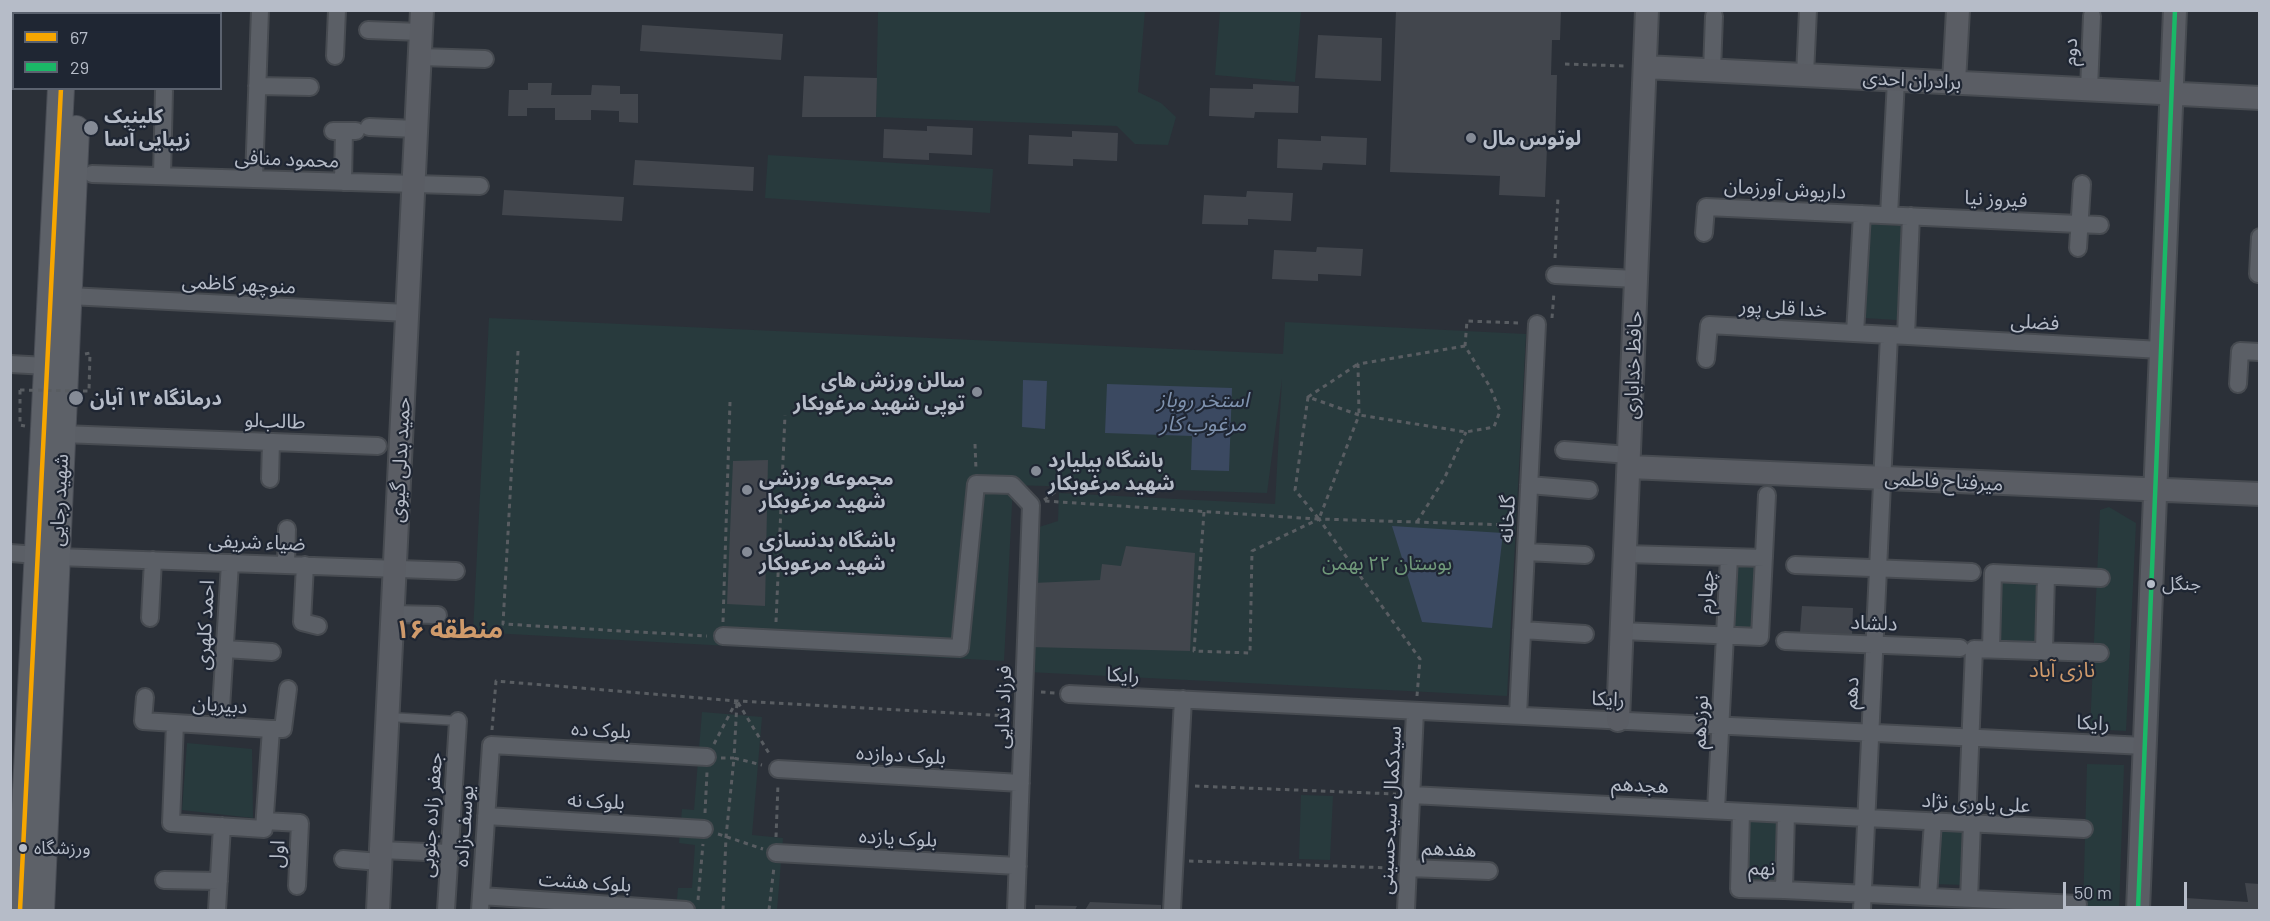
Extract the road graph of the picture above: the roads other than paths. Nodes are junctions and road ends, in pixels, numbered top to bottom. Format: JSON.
{"nodes":[{"id":1,"x":260,"y":10,"type":"edge"},
{"id":2,"x":336,"y":10,"type":"edge"},
{"id":3,"x":1647,"y":10,"type":"edge"},
{"id":4,"x":1808,"y":10,"type":"edge"},
{"id":5,"x":1958,"y":10,"type":"edge"},
{"id":6,"x":2175,"y":10,"type":"edge"},
{"id":7,"x":1714,"y":16,"type":"dead end"},
{"id":8,"x":2092,"y":16,"type":"dead end"},
{"id":9,"x":421,"y":21,"type":"edge"},
{"id":10,"x":368,"y":30,"type":"dead end"},
{"id":11,"x":335,"y":56,"type":"dead end"},
{"id":12,"x":420,"y":57,"type":"junction"},
{"id":13,"x":485,"y":59,"type":"dead end"},
{"id":14,"x":1645,"y":67,"type":"junction"},
{"id":15,"x":1712,"y":71,"type":"junction"},
{"id":16,"x":1805,"y":75,"type":"junction"},
{"id":17,"x":1896,"y":80,"type":"junction"},
{"id":18,"x":1954,"y":82,"type":"junction"},
{"id":19,"x":257,"y":86,"type":"junction"},
{"id":20,"x":310,"y":87,"type":"dead end"},
{"id":21,"x":2089,"y":89,"type":"junction"},
{"id":22,"x":60,"y":90,"type":"edge"},
{"id":23,"x":78,"y":90,"type":"edge"},
{"id":24,"x":164,"y":91,"type":"dead end"},
{"id":25,"x":2172,"y":94,"type":"junction"},
{"id":26,"x":2259,"y":98,"type":"edge"},
{"id":27,"x":416,"y":129,"type":"junction"},
{"id":28,"x":92,"y":174,"type":"dead end"},
{"id":29,"x":162,"y":176,"type":"junction"},
{"id":30,"x":254,"y":179,"type":"junction"},
{"id":31,"x":343,"y":182,"type":"junction"},
{"id":32,"x":413,"y":184,"type":"junction"},
{"id":33,"x":2082,"y":184,"type":"dead end"},
{"id":34,"x":480,"y":186,"type":"dead end"},
{"id":35,"x":1862,"y":214,"type":"junction"},
{"id":36,"x":1889,"y":215,"type":"junction"},
{"id":37,"x":1911,"y":216,"type":"junction"},
{"id":38,"x":2078,"y":224,"type":"junction"},
{"id":39,"x":2100,"y":225,"type":"dead end"},
{"id":40,"x":1704,"y":233,"type":"dead end"},
{"id":41,"x":2259,"y":237,"type":"edge"},
{"id":42,"x":2078,"y":248,"type":"dead end"},
{"id":43,"x":2259,"y":274,"type":"edge"},
{"id":44,"x":1555,"y":275,"type":"dead end"},
{"id":45,"x":1636,"y":279,"type":"junction"},
{"id":46,"x":69,"y":296,"type":"junction"},
{"id":47,"x":407,"y":313,"type":"junction"},
{"id":48,"x":1537,"y":324,"type":"road end"},
{"id":49,"x":1855,"y":333,"type":"junction"},
{"id":50,"x":1889,"y":335,"type":"junction"},
{"id":51,"x":1906,"y":336,"type":"junction"},
{"id":52,"x":2161,"y":350,"type":"junction"},
{"id":53,"x":2259,"y":352,"type":"edge"},
{"id":54,"x":1706,"y":359,"type":"dead end"},
{"id":55,"x":10,"y":364,"type":"edge"},
{"id":56,"x":47,"y":366,"type":"junction"},
{"id":57,"x":2238,"y":384,"type":"dead end"},
{"id":58,"x":62,"y":434,"type":"junction"},
{"id":59,"x":271,"y":442,"type":"junction"},
{"id":60,"x":378,"y":446,"type":"dead end"},
{"id":61,"x":1564,"y":450,"type":"dead end"},
{"id":62,"x":1629,"y":461,"type":"junction"},
{"id":63,"x":270,"y":478,"type":"dead end"},
{"id":64,"x":1882,"y":478,"type":"junction"},
{"id":65,"x":1529,"y":485,"type":"junction"},
{"id":66,"x":1589,"y":490,"type":"dead end"},
{"id":67,"x":2156,"y":490,"type":"junction"},
{"id":68,"x":2259,"y":494,"type":"edge"},
{"id":69,"x":1767,"y":495,"type":"dead end"},
{"id":70,"x":287,"y":529,"type":"dead end"},
{"id":71,"x":1526,"y":552,"type":"junction"},
{"id":72,"x":10,"y":553,"type":"edge"},
{"id":73,"x":1625,"y":554,"type":"junction"},
{"id":74,"x":1585,"y":555,"type":"dead end"},
{"id":75,"x":47,"y":556,"type":"junction"},
{"id":76,"x":1729,"y":557,"type":"junction"},
{"id":77,"x":1764,"y":558,"type":"junction"},
{"id":78,"x":153,"y":560,"type":"junction"},
{"id":79,"x":230,"y":562,"type":"junction"},
{"id":80,"x":286,"y":564,"type":"junction"},
{"id":81,"x":305,"y":565,"type":"junction"},
{"id":82,"x":1795,"y":565,"type":"dead end"},
{"id":83,"x":395,"y":568,"type":"junction"},
{"id":84,"x":1878,"y":569,"type":"junction"},
{"id":85,"x":456,"y":571,"type":"dead end"},
{"id":86,"x":1972,"y":572,"type":"dead end"},
{"id":87,"x":2046,"y":576,"type":"junction"},
{"id":88,"x":2101,"y":578,"type":"dead end"},
{"id":89,"x":393,"y":614,"type":"junction"},
{"id":90,"x":438,"y":615,"type":"dead end"},
{"id":91,"x":150,"y":618,"type":"dead end"},
{"id":92,"x":318,"y":626,"type":"dead end"},
{"id":93,"x":1522,"y":630,"type":"junction"},
{"id":94,"x":1622,"y":631,"type":"junction"},
{"id":95,"x":1585,"y":634,"type":"dead end"},
{"id":96,"x":723,"y":636,"type":"road end"},
{"id":97,"x":1725,"y":636,"type":"junction"},
{"id":98,"x":1785,"y":641,"type":"dead end"},
{"id":99,"x":1874,"y":644,"type":"junction"},
{"id":100,"x":1960,"y":648,"type":"dead end"},
{"id":101,"x":225,"y":649,"type":"junction"},
{"id":102,"x":1991,"y":649,"type":"junction"},
{"id":103,"x":2044,"y":651,"type":"junction"},
{"id":104,"x":272,"y":652,"type":"dead end"},
{"id":105,"x":2100,"y":653,"type":"dead end"},
{"id":106,"x":288,"y":689,"type":"dead end"},
{"id":107,"x":1069,"y":693,"type":"road end"},
{"id":108,"x":145,"y":698,"type":"dead end"},
{"id":109,"x":1183,"y":699,"type":"junction"},
{"id":110,"x":1415,"y":711,"type":"junction"},
{"id":111,"x":1518,"y":716,"type":"junction"},
{"id":112,"x":388,"y":717,"type":"junction"},
{"id":113,"x":1618,"y":720,"type":"junction"},
{"id":114,"x":458,"y":721,"type":"joint"},
{"id":115,"x":175,"y":723,"type":"junction"},
{"id":116,"x":220,"y":725,"type":"junction"},
{"id":117,"x":1720,"y":725,"type":"junction"},
{"id":118,"x":271,"y":729,"type":"junction"},
{"id":119,"x":1870,"y":733,"type":"junction"},
{"id":120,"x":1970,"y":737,"type":"junction"},
{"id":121,"x":491,"y":745,"type":"joint"},
{"id":122,"x":2145,"y":746,"type":"junction"},
{"id":123,"x":707,"y":757,"type":"road end"},
{"id":124,"x":778,"y":769,"type":"road end"},
{"id":125,"x":1021,"y":783,"type":"junction"},
{"id":126,"x":1411,"y":795,"type":"junction"},
{"id":127,"x":1716,"y":810,"type":"junction"},
{"id":128,"x":1741,"y":812,"type":"junction"},
{"id":129,"x":1786,"y":814,"type":"junction"},
{"id":130,"x":486,"y":816,"type":"junction"},
{"id":131,"x":1866,"y":818,"type":"junction"},
{"id":132,"x":265,"y":821,"type":"junction"},
{"id":133,"x":1933,"y":821,"type":"junction"},
{"id":134,"x":1970,"y":823,"type":"junction"},
{"id":135,"x":222,"y":826,"type":"junction"},
{"id":136,"x":704,"y":829,"type":"road end"},
{"id":137,"x":2084,"y":829,"type":"dead end"},
{"id":138,"x":449,"y":853,"type":"junction"},
{"id":139,"x":776,"y":853,"type":"road end"},
{"id":140,"x":381,"y":856,"type":"junction"},
{"id":141,"x":343,"y":860,"type":"dead end"},
{"id":142,"x":1018,"y":866,"type":"junction"},
{"id":143,"x":1408,"y":868,"type":"junction"},
{"id":144,"x":1489,"y":871,"type":"dead end"},
{"id":145,"x":164,"y":880,"type":"dead end"},
{"id":146,"x":219,"y":881,"type":"junction"},
{"id":147,"x":297,"y":886,"type":"dead end"},
{"id":148,"x":1784,"y":890,"type":"junction"},
{"id":149,"x":1862,"y":893,"type":"junction"},
{"id":150,"x":1928,"y":896,"type":"junction"},
{"id":151,"x":1969,"y":899,"type":"junction"},
{"id":152,"x":480,"y":903,"type":"edge"},
{"id":153,"x":2078,"y":904,"type":"dead end"},
{"id":154,"x":23,"y":910,"type":"edge"},
{"id":155,"x":217,"y":910,"type":"edge"},
{"id":156,"x":378,"y":910,"type":"edge"},
{"id":157,"x":446,"y":910,"type":"edge"},
{"id":158,"x":687,"y":910,"type":"edge"},
{"id":159,"x":1016,"y":910,"type":"edge"},
{"id":160,"x":1172,"y":910,"type":"edge"},
{"id":161,"x":1406,"y":910,"type":"edge"},
{"id":162,"x":1862,"y":910,"type":"edge"},
{"id":163,"x":2137,"y":910,"type":"edge"}],
"edges":[{"from":1,"to":19,"type":"street"},
{"from":2,"to":11,"type":"street"},
{"from":3,"to":14,"type":"street","name":"حافظ خدایاری"},
{"from":4,"to":16,"type":"street"},
{"from":5,"to":18,"type":"street"},
{"from":6,"to":25,"type":"street"},
{"from":6,"to":163,"type":"lane"},
{"from":7,"to":15,"type":"street"},
{"from":8,"to":21,"type":"street","name":"دوم"},
{"from":9,"to":10,"type":"street"},
{"from":9,"to":12,"type":"street","name":"حمید بدلی گیوی"},
{"from":12,"to":13,"type":"street"},
{"from":12,"to":27,"type":"street","name":"حمید بدلی گیوی"},
{"from":14,"to":15,"type":"street","name":"برادران احدی"},
{"from":14,"to":45,"type":"street","name":"حافظ خدایاری"},
{"from":15,"to":16,"type":"street","name":"برادران احدی"},
{"from":16,"to":17,"type":"street","name":"برادران احدی"},
{"from":17,"to":18,"type":"street","name":"برادران احدی"},
{"from":17,"to":36,"type":"street"},
{"from":18,"to":21,"type":"street","name":"برادران احدی"},
{"from":19,"to":20,"type":"street"},
{"from":19,"to":30,"type":"street"},
{"from":21,"to":25,"type":"street","name":"برادران احدی"},
{"from":22,"to":56,"type":"main road","name":"شهید رجایی"},
{"from":23,"to":46,"type":"main road","name":"شهید رجایی"},
{"from":24,"to":29,"type":"street"},
{"from":25,"to":26,"type":"street","name":"برادران احدی"},
{"from":25,"to":52,"type":"street"},
{"from":27,"to":31,"type":"street"},
{"from":27,"to":32,"type":"street","name":"حمید بدلی گیوی"},
{"from":28,"to":29,"type":"street","name":"محمود منافی"},
{"from":29,"to":30,"type":"street","name":"محمود منافی"},
{"from":30,"to":31,"type":"street","name":"محمود منافی"},
{"from":31,"to":32,"type":"street","name":"محمود منافی"},
{"from":32,"to":34,"type":"street","name":"محمود منافی"},
{"from":32,"to":47,"type":"street","name":"حمید بدلی گیوی"},
{"from":33,"to":38,"type":"street"},
{"from":35,"to":36,"type":"street","name":"داریوش آورزمان"},
{"from":35,"to":40,"type":"street","name":"داریوش آورزمان"},
{"from":35,"to":49,"type":"street"},
{"from":36,"to":37,"type":"street","name":"فیروز نیا"},
{"from":37,"to":38,"type":"street","name":"فیروز نیا"},
{"from":37,"to":51,"type":"street"},
{"from":38,"to":39,"type":"street","name":"فیروز نیا"},
{"from":38,"to":42,"type":"street"},
{"from":41,"to":43,"type":"street"},
{"from":44,"to":45,"type":"street"},
{"from":45,"to":62,"type":"street","name":"حافظ خدایاری"},
{"from":46,"to":47,"type":"street","name":"منوچهر کاظمی"},
{"from":46,"to":58,"type":"main road","name":"شهید رجایی"},
{"from":47,"to":83,"type":"street","name":"حمید بدلی گیوی"},
{"from":48,"to":65,"type":"street","name":"گلخانه"},
{"from":49,"to":50,"type":"street","name":"خدا قلی پور"},
{"from":49,"to":54,"type":"street","name":"خدا قلی پور"},
{"from":50,"to":51,"type":"street","name":"فضلی"},
{"from":50,"to":64,"type":"street","name":"دهم"},
{"from":51,"to":52,"type":"street","name":"فضلی"},
{"from":52,"to":67,"type":"street"},
{"from":53,"to":57,"type":"street"},
{"from":55,"to":56,"type":"street"},
{"from":56,"to":75,"type":"main road","name":"شهید رجایی"},
{"from":58,"to":59,"type":"street","name":"طالب‌لو"},
{"from":58,"to":75,"type":"main road","name":"شهید رجایی"},
{"from":59,"to":60,"type":"street","name":"طالب‌لو"},
{"from":59,"to":63,"type":"street"},
{"from":61,"to":62,"type":"street"},
{"from":62,"to":64,"type":"street","name":"میرفتاح فاطمی"},
{"from":62,"to":73,"type":"street","name":"حافظ خدایاری"},
{"from":64,"to":67,"type":"street","name":"میرفتاح فاطمی"},
{"from":64,"to":84,"type":"street","name":"دهم"},
{"from":65,"to":66,"type":"street"},
{"from":65,"to":71,"type":"street","name":"گلخانه"},
{"from":67,"to":68,"type":"street","name":"میرفتاح فاطمی"},
{"from":67,"to":122,"type":"street"},
{"from":69,"to":77,"type":"street"},
{"from":70,"to":80,"type":"street"},
{"from":71,"to":74,"type":"street"},
{"from":71,"to":93,"type":"street","name":"گلخانه"},
{"from":72,"to":75,"type":"street","name":"ضیاء شریفی"},
{"from":73,"to":76,"type":"street"},
{"from":73,"to":94,"type":"street","name":"حافظ خدایاری"},
{"from":75,"to":78,"type":"street","name":"ضیاء شریفی"},
{"from":75,"to":154,"type":"main road","name":"شهید رجایی"},
{"from":76,"to":77,"type":"street","name":"چهارم"},
{"from":76,"to":97,"type":"street","name":"چهارم"},
{"from":77,"to":97,"type":"street"},
{"from":78,"to":79,"type":"street","name":"ضیاء شریفی"},
{"from":78,"to":91,"type":"street"},
{"from":79,"to":80,"type":"street","name":"ضیاء شریفی"},
{"from":79,"to":101,"type":"street","name":"احمد کلهری"},
{"from":80,"to":81,"type":"street","name":"ضیاء شریفی"},
{"from":81,"to":83,"type":"street","name":"ضیاء شریفی"},
{"from":81,"to":92,"type":"street"},
{"from":82,"to":84,"type":"street"},
{"from":83,"to":85,"type":"street","name":"ضیاء شریفی"},
{"from":83,"to":89,"type":"street","name":"حمید بدلی گیوی"},
{"from":84,"to":86,"type":"street"},
{"from":84,"to":99,"type":"street","name":"دهم"},
{"from":87,"to":88,"type":"street"},
{"from":87,"to":102,"type":"street"},
{"from":87,"to":103,"type":"street"},
{"from":89,"to":90,"type":"street"},
{"from":89,"to":112,"type":"street","name":"حمید بدلی گیوی"},
{"from":93,"to":95,"type":"street"},
{"from":93,"to":111,"type":"street","name":"گلخانه"},
{"from":94,"to":97,"type":"street"},
{"from":94,"to":113,"type":"street","name":"حافظ خدایاری"},
{"from":96,"to":125,"type":"street","name":"فرزاد ندایی"},
{"from":97,"to":117,"type":"street","name":"نوزدهم"},
{"from":98,"to":99,"type":"street","name":"دلشاد"},
{"from":99,"to":100,"type":"street","name":"دلشاد"},
{"from":99,"to":119,"type":"street","name":"دهم"},
{"from":101,"to":104,"type":"street"},
{"from":101,"to":116,"type":"street","name":"احمد کلهری"},
{"from":102,"to":103,"type":"street"},
{"from":102,"to":120,"type":"street"},
{"from":103,"to":105,"type":"street"},
{"from":106,"to":118,"type":"street"},
{"from":107,"to":109,"type":"street","name":"رایکا"},
{"from":108,"to":115,"type":"street"},
{"from":109,"to":110,"type":"street","name":"رایکا"},
{"from":109,"to":160,"type":"street"},
{"from":110,"to":111,"type":"street","name":"رایکا"},
{"from":110,"to":126,"type":"street","name":"سیدکمال سیدحسینی"},
{"from":111,"to":113,"type":"street","name":"رایکا"},
{"from":112,"to":114,"type":"lane"},
{"from":112,"to":140,"type":"street","name":"حمید بدلی گیوی"},
{"from":113,"to":117,"type":"street","name":"رایکا"},
{"from":114,"to":138,"type":"street","name":"جعفر زاده جنوبی"},
{"from":115,"to":116,"type":"street","name":"دبیریان"},
{"from":115,"to":135,"type":"street","name":"دبیریان"},
{"from":116,"to":118,"type":"street","name":"دبیریان"},
{"from":117,"to":119,"type":"street","name":"رایکا"},
{"from":117,"to":127,"type":"street","name":"نوزدهم"},
{"from":118,"to":132,"type":"street","name":"دبیریان"},
{"from":119,"to":120,"type":"street","name":"رایکا"},
{"from":119,"to":131,"type":"street","name":"دهم"},
{"from":120,"to":122,"type":"street","name":"رایکا"},
{"from":120,"to":134,"type":"street"},
{"from":121,"to":123,"type":"street","name":"بلوک ده"},
{"from":121,"to":130,"type":"street","name":"یوسف‌زاده"},
{"from":122,"to":163,"type":"street"},
{"from":124,"to":125,"type":"street","name":"بلوک دوازده"},
{"from":125,"to":142,"type":"street","name":"فرزاد ندایی"},
{"from":126,"to":127,"type":"street","name":"هجدهم"},
{"from":126,"to":143,"type":"street","name":"سیدکمال سیدحسینی"},
{"from":127,"to":128,"type":"street","name":"هجدهم"},
{"from":128,"to":129,"type":"street","name":"هجدهم"},
{"from":128,"to":148,"type":"street","name":"نهم"},
{"from":129,"to":131,"type":"street","name":"هجدهم"},
{"from":129,"to":148,"type":"street","name":"نهم"},
{"from":130,"to":136,"type":"street","name":"بلوک نه"},
{"from":130,"to":152,"type":"street","name":"یوسف‌زاده"},
{"from":131,"to":133,"type":"street","name":"علی یاوری نژاد"},
{"from":131,"to":149,"type":"street","name":"دهم"},
{"from":132,"to":135,"type":"street","name":"دبیریان"},
{"from":132,"to":147,"type":"street","name":"اول"},
{"from":133,"to":134,"type":"street","name":"علی یاوری نژاد"},
{"from":133,"to":150,"type":"street"},
{"from":134,"to":137,"type":"street","name":"علی یاوری نژاد"},
{"from":134,"to":151,"type":"street"},
{"from":135,"to":146,"type":"street"},
{"from":138,"to":140,"type":"street"},
{"from":138,"to":157,"type":"street","name":"جعفر زاده جنوبی"},
{"from":139,"to":142,"type":"street","name":"بلوک یازده"},
{"from":140,"to":141,"type":"street"},
{"from":140,"to":156,"type":"street","name":"حمید بدلی گیوی"},
{"from":142,"to":159,"type":"street","name":"فرزاد ندایی"},
{"from":143,"to":144,"type":"street","name":"هفدهم"},
{"from":143,"to":161,"type":"street","name":"سیدکمال سیدحسینی"},
{"from":145,"to":146,"type":"street"},
{"from":146,"to":155,"type":"street"},
{"from":148,"to":149,"type":"street"},
{"from":149,"to":150,"type":"street"},
{"from":149,"to":162,"type":"street","name":"دهم"},
{"from":150,"to":151,"type":"street"},
{"from":151,"to":153,"type":"street"},
{"from":152,"to":158,"type":"street","name":"بلوک هشت"}]}
